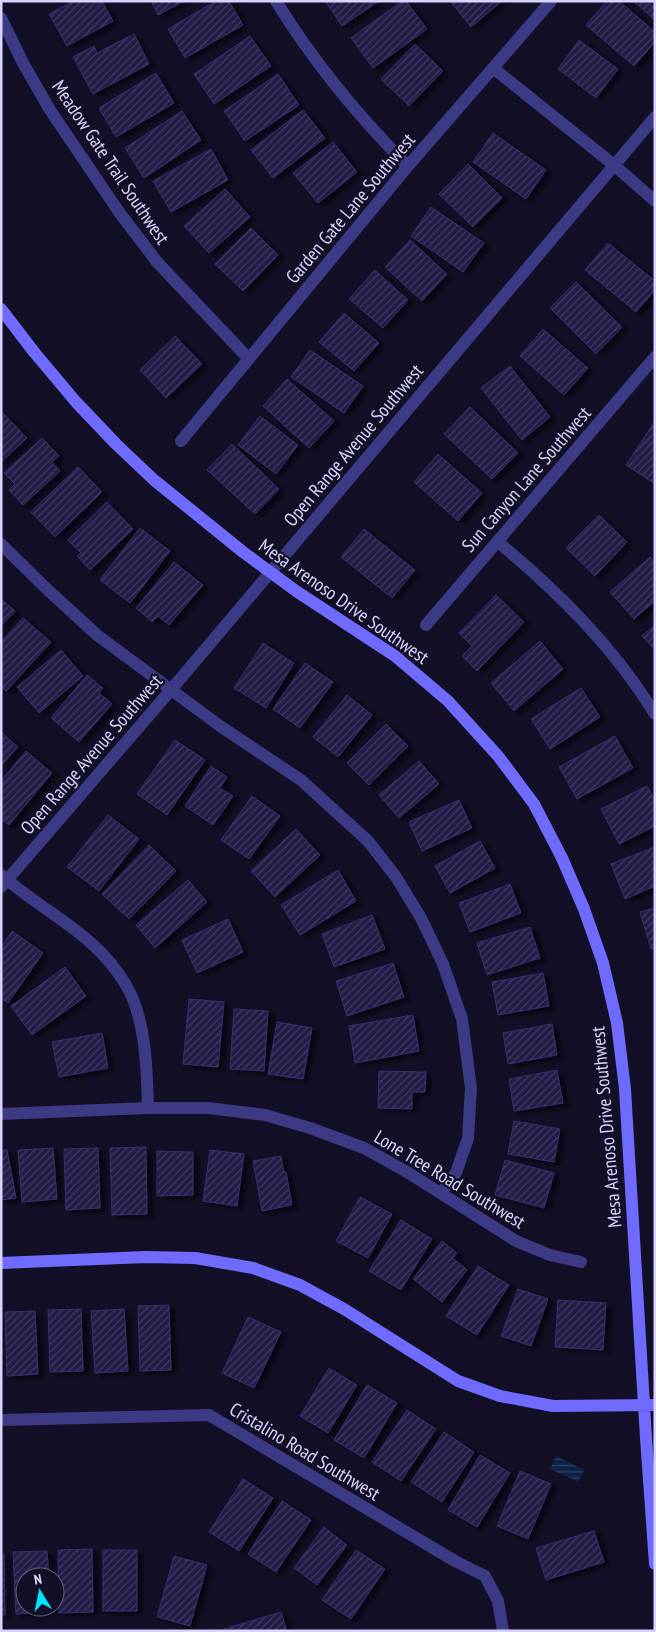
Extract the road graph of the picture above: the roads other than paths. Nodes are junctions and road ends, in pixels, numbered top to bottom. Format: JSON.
{"nodes":[{"id":1,"x":276,"y":1,"type":"edge"},
{"id":2,"x":551,"y":1,"type":"edge"},
{"id":3,"x":1,"y":18,"type":"edge"},
{"id":4,"x":493,"y":68,"type":"junction"},
{"id":5,"x":655,"y":117,"type":"edge"},
{"id":6,"x":614,"y":165,"type":"junction"},
{"id":7,"x":408,"y":166,"type":"junction"},
{"id":8,"x":655,"y":201,"type":"edge"},
{"id":9,"x":1,"y":309,"type":"edge"},
{"id":10,"x":655,"y":357,"type":"edge"},
{"id":11,"x":249,"y":359,"type":"junction"},
{"id":12,"x":181,"y":441,"type":"dead end"},
{"id":13,"x":498,"y":542,"type":"junction"},
{"id":14,"x":1,"y":544,"type":"edge"},
{"id":15,"x":270,"y":571,"type":"junction"},
{"id":16,"x":426,"y":625,"type":"dead end"},
{"id":17,"x":170,"y":691,"type":"junction"},
{"id":18,"x":655,"y":714,"type":"edge"},
{"id":19,"x":3,"y":881,"type":"edge"},
{"id":20,"x":148,"y":1108,"type":"junction"},
{"id":21,"x":1,"y":1114,"type":"edge"},
{"id":22,"x":440,"y":1193,"type":"junction"},
{"id":23,"x":582,"y":1262,"type":"dead end"},
{"id":24,"x":1,"y":1263,"type":"edge"},
{"id":25,"x":649,"y":1405,"type":"edge"},
{"id":26,"x":1,"y":1420,"type":"edge"},
{"id":27,"x":655,"y":1564,"type":"edge"},
{"id":28,"x":503,"y":1631,"type":"edge"}],
"edges":[{"from":1,"to":7,"type":"street"},
{"from":2,"to":4,"type":"street","name":"Garden Gate Lane Southwest"},
{"from":3,"to":11,"type":"street","name":"Meadow Gate Trail Southwest"},
{"from":4,"to":6,"type":"street"},
{"from":4,"to":7,"type":"street","name":"Garden Gate Lane Southwest"},
{"from":5,"to":6,"type":"street","name":"Open Range Avenue Southwest"},
{"from":6,"to":8,"type":"street"},
{"from":6,"to":15,"type":"street","name":"Open Range Avenue Southwest"},
{"from":7,"to":11,"type":"street","name":"Garden Gate Lane Southwest"},
{"from":9,"to":15,"type":"street","name":"Mesa Arenoso Drive Southwest"},
{"from":10,"to":13,"type":"street","name":"Sun Canyon Lane Southwest"},
{"from":11,"to":12,"type":"street","name":"Garden Gate Lane Southwest"},
{"from":13,"to":16,"type":"street","name":"Sun Canyon Lane Southwest"},
{"from":13,"to":18,"type":"street"},
{"from":14,"to":17,"type":"street"},
{"from":15,"to":17,"type":"street","name":"Open Range Avenue Southwest"},
{"from":15,"to":25,"type":"street","name":"Mesa Arenoso Drive Southwest"},
{"from":17,"to":19,"type":"street","name":"Open Range Avenue Southwest"},
{"from":17,"to":22,"type":"street"},
{"from":19,"to":20,"type":"street"},
{"from":20,"to":21,"type":"street","name":"Lone Tree Road Southwest"},
{"from":20,"to":22,"type":"street","name":"Lone Tree Road Southwest"},
{"from":22,"to":23,"type":"street","name":"Lone Tree Road Southwest"},
{"from":24,"to":25,"type":"street"},
{"from":25,"to":27,"type":"street","name":"Mesa Arenoso Drive Southwest"},
{"from":26,"to":28,"type":"street","name":"Cristalino Road Southwest"}]}
